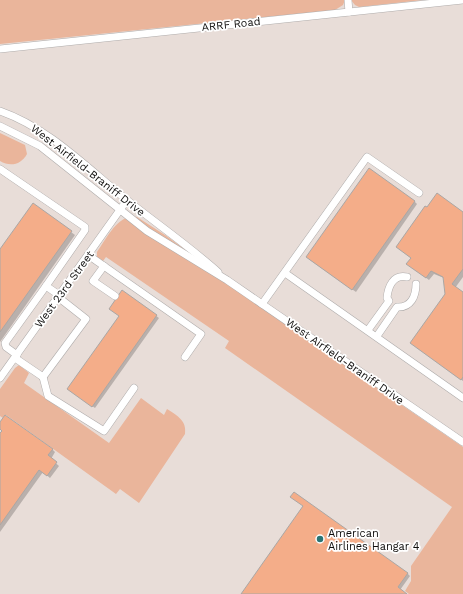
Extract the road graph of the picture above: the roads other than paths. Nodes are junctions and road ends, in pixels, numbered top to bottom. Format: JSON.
{"nodes":[{"id":1,"x":348,"y":0,"type":"edge"},
{"id":2,"x":463,"y":0,"type":"edge"},
{"id":3,"x":349,"y":12,"type":"junction"},
{"id":4,"x":0,"y":49,"type":"edge"},
{"id":5,"x":0,"y":111,"type":"edge"},
{"id":6,"x":0,"y":126,"type":"edge"},
{"id":7,"x":0,"y":169,"type":"edge"},
{"id":8,"x":419,"y":193,"type":"dead end"},
{"id":9,"x":127,"y":200,"type":"junction"},
{"id":10,"x":121,"y":210,"type":"junction"},
{"id":11,"x":88,"y":255,"type":"junction"},
{"id":12,"x":104,"y":266,"type":"junction"},
{"id":13,"x":285,"y":273,"type":"junction"},
{"id":14,"x":406,"y":278,"type":"dead end"},
{"id":15,"x":227,"y":280,"type":"junction"},
{"id":16,"x":416,"y":284,"type":"dead end"},
{"id":17,"x":46,"y":286,"type":"junction"},
{"id":18,"x":59,"y":296,"type":"junction"},
{"id":19,"x":115,"y":296,"type":"dead end"},
{"id":20,"x":262,"y":304,"type":"junction"},
{"id":21,"x":368,"y":330,"type":"junction"},
{"id":22,"x":377,"y":336,"type":"junction"},
{"id":23,"x":16,"y":356,"type":"junction"},
{"id":24,"x":185,"y":357,"type":"dead end"},
{"id":25,"x":0,"y":378,"type":"edge"},
{"id":26,"x":43,"y":378,"type":"junction"},
{"id":27,"x":134,"y":388,"type":"dead end"},
{"id":28,"x":463,"y":398,"type":"edge"},
{"id":29,"x":463,"y":442,"type":"edge"}],
"edges":[{"from":1,"to":3,"type":"street"},
{"from":2,"to":3,"type":"street","name":"ARRF Road"},
{"from":3,"to":4,"type":"street","name":"ARRF Road"},
{"from":5,"to":9,"type":"street","name":"West Airfield-Braniff Drive"},
{"from":6,"to":10,"type":"street","name":"West Airfield-Braniff Drive"},
{"from":7,"to":17,"type":"street"},
{"from":8,"to":13,"type":"street"},
{"from":9,"to":10,"type":"street","name":"West 23rd Street"},
{"from":9,"to":15,"type":"street","name":"West Airfield-Braniff Drive"},
{"from":10,"to":11,"type":"street","name":"West 23rd Street"},
{"from":10,"to":15,"type":"street","name":"West Airfield-Braniff Drive"},
{"from":11,"to":12,"type":"street"},
{"from":11,"to":18,"type":"street","name":"West 23rd Street"},
{"from":12,"to":19,"type":"street"},
{"from":12,"to":24,"type":"street"},
{"from":13,"to":20,"type":"street"},
{"from":13,"to":21,"type":"street"},
{"from":14,"to":21,"type":"street"},
{"from":15,"to":20,"type":"street","name":"West Airfield-Braniff Drive"},
{"from":16,"to":22,"type":"street"},
{"from":17,"to":18,"type":"street"},
{"from":17,"to":23,"type":"street"},
{"from":18,"to":23,"type":"street","name":"West 23rd Street"},
{"from":18,"to":26,"type":"street"},
{"from":20,"to":29,"type":"street","name":"West Airfield-Braniff Drive"},
{"from":21,"to":22,"type":"street"},
{"from":22,"to":28,"type":"street"},
{"from":23,"to":25,"type":"street","name":"West 23rd Street"},
{"from":23,"to":26,"type":"street"},
{"from":26,"to":27,"type":"street"}]}
